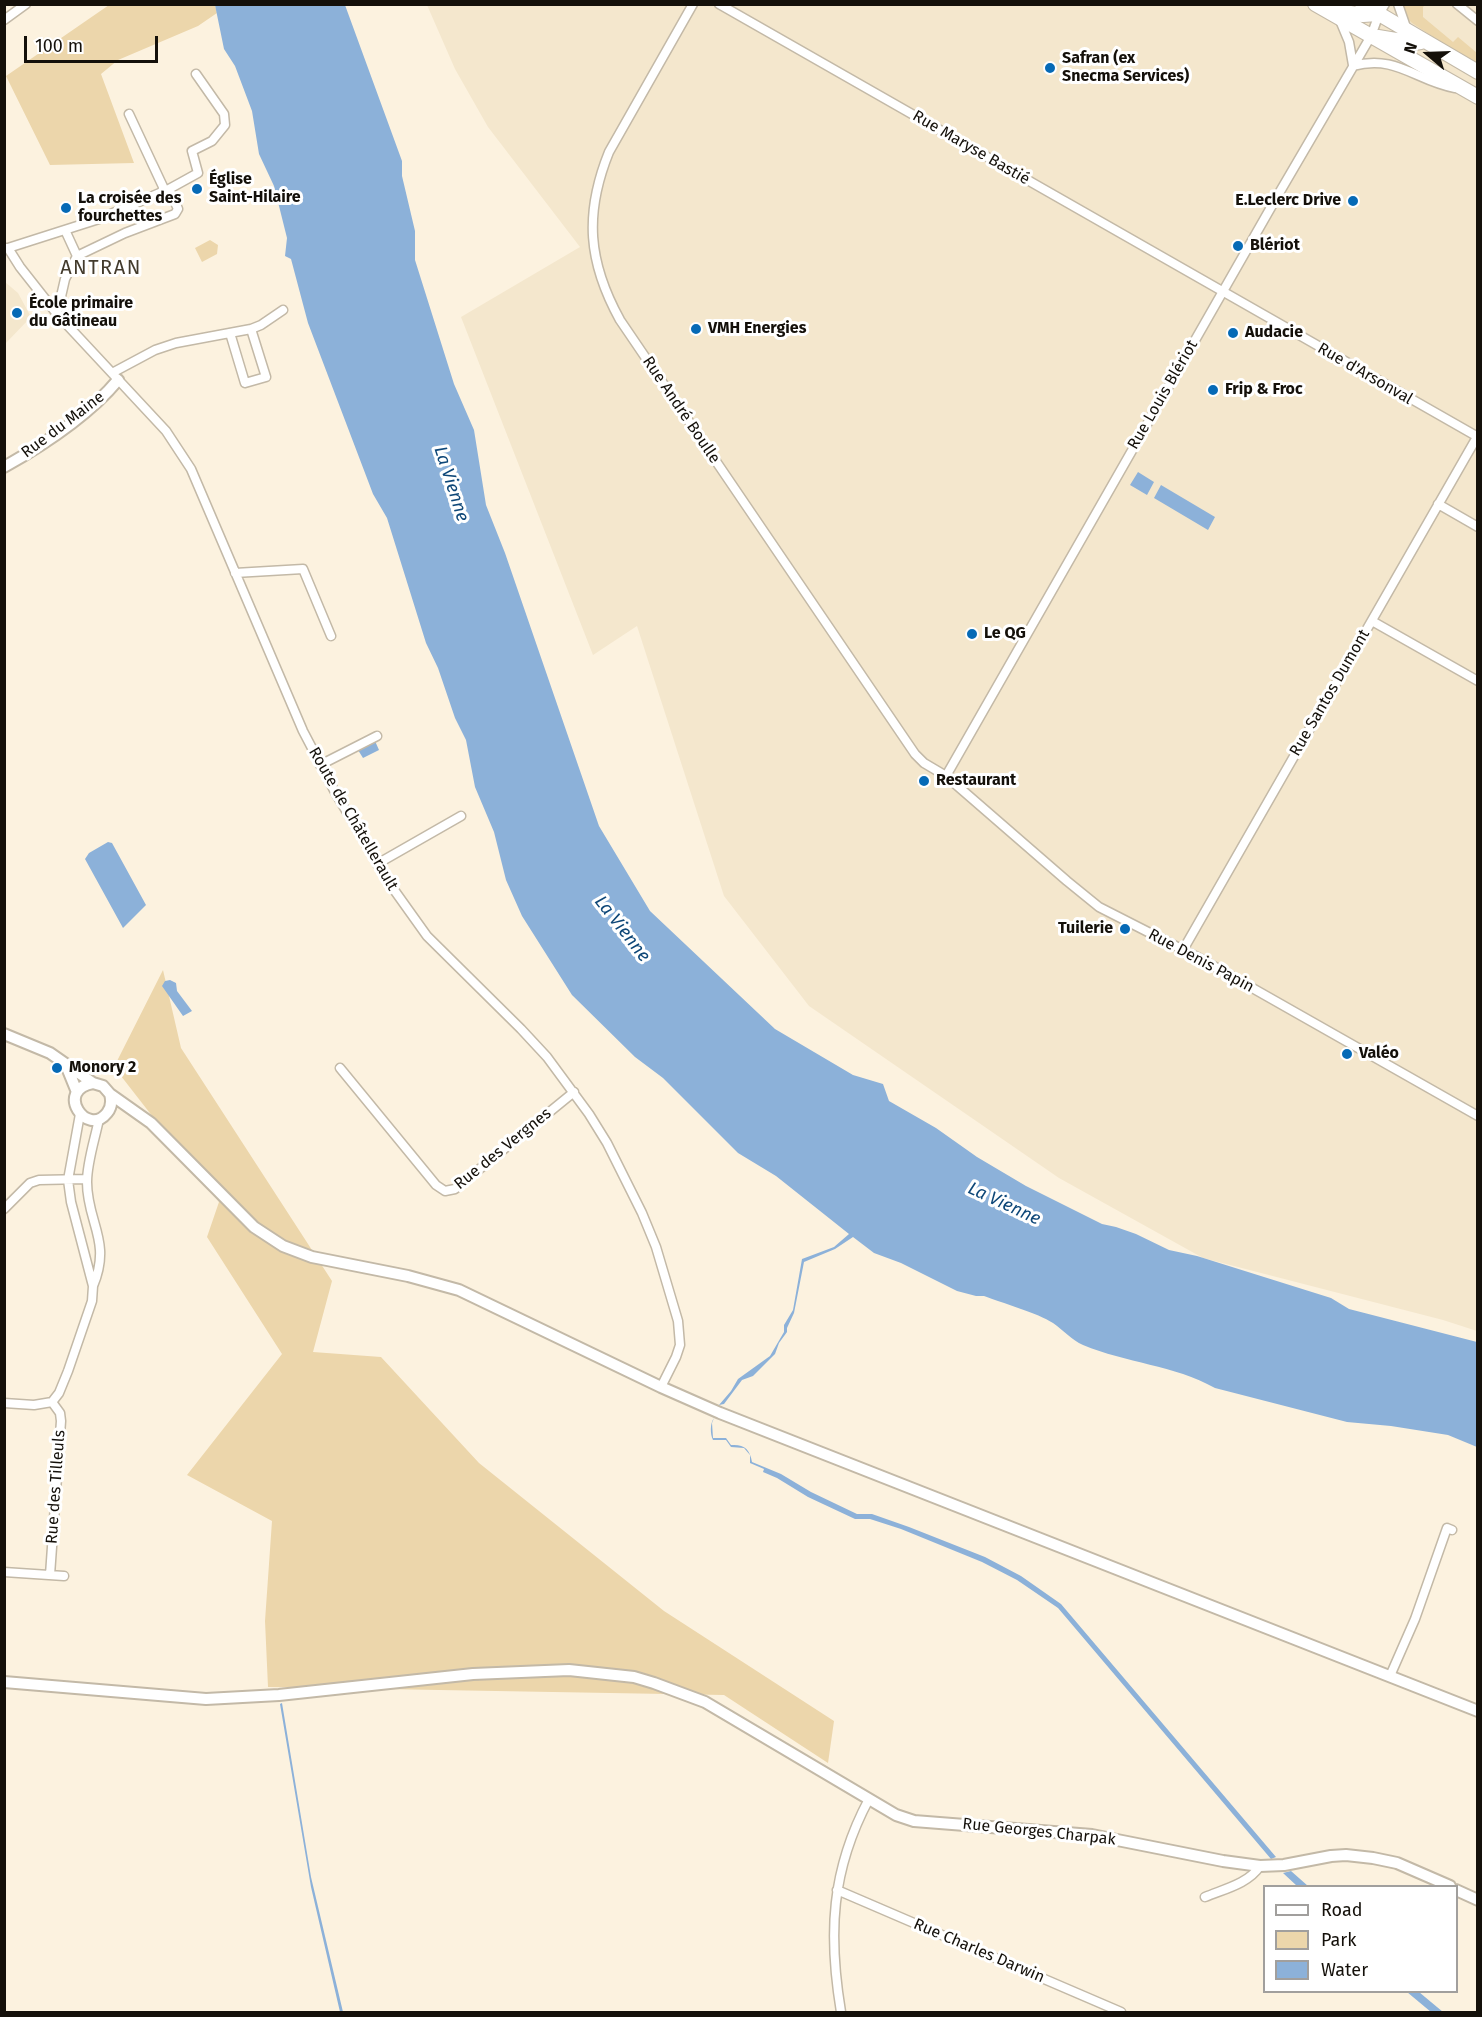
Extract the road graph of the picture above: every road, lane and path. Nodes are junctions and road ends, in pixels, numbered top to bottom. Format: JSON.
{"nodes":[{"id":1,"x":26,"y":4,"type":"edge"},
{"id":2,"x":693,"y":4,"type":"edge"},
{"id":3,"x":719,"y":4,"type":"edge"},
{"id":4,"x":1362,"y":4,"type":"edge"},
{"id":5,"x":1398,"y":4,"type":"edge"},
{"id":6,"x":1457,"y":4,"type":"edge"},
{"id":7,"x":1382,"y":9,"type":"edge"},
{"id":8,"x":1327,"y":11,"type":"edge"},
{"id":9,"x":4,"y":20,"type":"edge"},
{"id":10,"x":1478,"y":21,"type":"edge"},
{"id":11,"x":1407,"y":31,"type":"junction"},
{"id":12,"x":1371,"y":36,"type":"junction"},
{"id":13,"x":1426,"y":42,"type":"junction"},
{"id":14,"x":1353,"y":66,"type":"junction"},
{"id":15,"x":1478,"y":72,"type":"edge"},
{"id":16,"x":196,"y":74,"type":"dead end"},
{"id":17,"x":1464,"y":90,"type":"junction"},
{"id":18,"x":1478,"y":97,"type":"edge"},
{"id":19,"x":129,"y":114,"type":"dead end"},
{"id":20,"x":167,"y":190,"type":"junction"},
{"id":21,"x":65,"y":230,"type":"junction"},
{"id":22,"x":6,"y":248,"type":"edge"},
{"id":23,"x":77,"y":256,"type":"junction"},
{"id":24,"x":1222,"y":292,"type":"junction"},
{"id":25,"x":283,"y":310,"type":"dead end"},
{"id":26,"x":57,"y":314,"type":"junction"},
{"id":27,"x":251,"y":329,"type":"junction"},
{"id":28,"x":230,"y":333,"type":"junction"},
{"id":29,"x":115,"y":376,"type":"junction"},
{"id":30,"x":1477,"y":437,"type":"edge"},
{"id":31,"x":4,"y":467,"type":"edge"},
{"id":32,"x":1438,"y":504,"type":"junction"},
{"id":33,"x":1478,"y":527,"type":"edge"},
{"id":34,"x":235,"y":573,"type":"junction"},
{"id":35,"x":1372,"y":621,"type":"junction"},
{"id":36,"x":331,"y":636,"type":"dead end"},
{"id":37,"x":1478,"y":681,"type":"edge"},
{"id":38,"x":377,"y":736,"type":"dead end"},
{"id":39,"x":320,"y":765,"type":"junction"},
{"id":40,"x":946,"y":776,"type":"junction"},
{"id":41,"x":461,"y":816,"type":"dead end"},
{"id":42,"x":377,"y":864,"type":"junction"},
{"id":43,"x":1183,"y":950,"type":"junction"},
{"id":44,"x":4,"y":1034,"type":"edge"},
{"id":45,"x":65,"y":1063,"type":"junction"},
{"id":46,"x":340,"y":1068,"type":"dead end"},
{"id":47,"x":93,"y":1083,"type":"junction"},
{"id":48,"x":77,"y":1092,"type":"junction"},
{"id":49,"x":574,"y":1092,"type":"junction"},
{"id":50,"x":110,"y":1094,"type":"junction"},
{"id":51,"x":80,"y":1114,"type":"junction"},
{"id":52,"x":103,"y":1116,"type":"junction"},
{"id":53,"x":1478,"y":1116,"type":"edge"},
{"id":54,"x":144,"y":1117,"type":"junction"},
{"id":55,"x":87,"y":1179,"type":"junction"},
{"id":56,"x":68,"y":1180,"type":"junction"},
{"id":57,"x":4,"y":1209,"type":"edge"},
{"id":58,"x":93,"y":1286,"type":"junction"},
{"id":59,"x":661,"y":1388,"type":"junction"},
{"id":60,"x":52,"y":1402,"type":"junction"},
{"id":61,"x":4,"y":1403,"type":"edge"},
{"id":62,"x":1452,"y":1530,"type":"dead end"},
{"id":63,"x":4,"y":1572,"type":"edge"},
{"id":64,"x":50,"y":1575,"type":"junction"},
{"id":65,"x":64,"y":1576,"type":"dead end"},
{"id":66,"x":1390,"y":1676,"type":"junction"},
{"id":67,"x":4,"y":1682,"type":"edge"},
{"id":68,"x":1478,"y":1711,"type":"edge"},
{"id":69,"x":869,"y":1799,"type":"junction"},
{"id":70,"x":1260,"y":1866,"type":"junction"},
{"id":71,"x":1446,"y":1885,"type":"edge"},
{"id":72,"x":837,"y":1890,"type":"junction"},
{"id":73,"x":1458,"y":1891,"type":"edge"},
{"id":74,"x":1205,"y":1897,"type":"dead end"},
{"id":75,"x":1478,"y":1900,"type":"edge"},
{"id":76,"x":841,"y":2012,"type":"edge"},
{"id":77,"x":1121,"y":2013,"type":"edge"}],
"edges":[{"from":1,"to":9,"type":"street"},
{"from":2,"to":40,"type":"street","name":"Rue André Boulle"},
{"from":3,"to":24,"type":"street","name":"Rue Maryse Bastié"},
{"from":4,"to":7,"type":"main road"},
{"from":5,"to":11,"type":"street"},
{"from":6,"to":10,"type":"street"},
{"from":7,"to":8,"type":"main road"},
{"from":7,"to":11,"type":"main road"},
{"from":7,"to":12,"type":"street","name":"Rue Louis Blériot"},
{"from":8,"to":12,"type":"main road"},
{"from":8,"to":14,"type":"street"},
{"from":11,"to":13,"type":"main road"},
{"from":12,"to":13,"type":"main road"},
{"from":12,"to":14,"type":"street","name":"Rue Louis Blériot"},
{"from":12,"to":17,"type":"main road"},
{"from":13,"to":15,"type":"main road"},
{"from":14,"to":17,"type":"street"},
{"from":14,"to":24,"type":"street","name":"Rue Louis Blériot"},
{"from":16,"to":20,"type":"street"},
{"from":17,"to":18,"type":"main road"},
{"from":19,"to":20,"type":"street"},
{"from":20,"to":21,"type":"street"},
{"from":20,"to":23,"type":"street"},
{"from":21,"to":22,"type":"street"},
{"from":21,"to":23,"type":"street"},
{"from":22,"to":26,"type":"street","name":"Route de Châtellerault"},
{"from":23,"to":26,"type":"street"},
{"from":24,"to":30,"type":"street","name":"Rue d'Arsonval"},
{"from":24,"to":40,"type":"street","name":"Rue Louis Blériot"},
{"from":25,"to":27,"type":"street"},
{"from":26,"to":29,"type":"street","name":"Route de Châtellerault"},
{"from":27,"to":28,"type":"street"},
{"from":27,"to":28,"type":"street"},
{"from":28,"to":29,"type":"street"},
{"from":29,"to":31,"type":"street","name":"Rue du Maine"},
{"from":29,"to":34,"type":"street","name":"Route de Châtellerault"},
{"from":30,"to":32,"type":"street","name":"Rue Santos Dumont"},
{"from":32,"to":33,"type":"street"},
{"from":32,"to":35,"type":"street","name":"Rue Santos Dumont"},
{"from":34,"to":36,"type":"street"},
{"from":34,"to":39,"type":"street","name":"Route de Châtellerault"},
{"from":35,"to":37,"type":"street"},
{"from":35,"to":43,"type":"street","name":"Rue Santos Dumont"},
{"from":38,"to":39,"type":"street"},
{"from":39,"to":42,"type":"street","name":"Route de Châtellerault"},
{"from":40,"to":43,"type":"street","name":"Rue Denis Papin"},
{"from":41,"to":42,"type":"street"},
{"from":42,"to":49,"type":"street","name":"Route de Châtellerault"},
{"from":43,"to":53,"type":"street","name":"Rue Denis Papin"},
{"from":44,"to":45,"type":"street"},
{"from":45,"to":47,"type":"street"},
{"from":45,"to":48,"type":"street"},
{"from":46,"to":49,"type":"street","name":"Rue des Vergnes"},
{"from":47,"to":48,"type":"street"},
{"from":47,"to":50,"type":"street"},
{"from":48,"to":51,"type":"street"},
{"from":49,"to":59,"type":"street","name":"Route de Châtellerault"},
{"from":50,"to":52,"type":"street"},
{"from":50,"to":54,"type":"street"},
{"from":51,"to":52,"type":"street"},
{"from":51,"to":56,"type":"street"},
{"from":52,"to":54,"type":"street"},
{"from":52,"to":55,"type":"street"},
{"from":54,"to":59,"type":"street"},
{"from":55,"to":56,"type":"street"},
{"from":55,"to":58,"type":"street"},
{"from":56,"to":57,"type":"street"},
{"from":56,"to":58,"type":"street"},
{"from":58,"to":60,"type":"street"},
{"from":59,"to":66,"type":"street"},
{"from":60,"to":61,"type":"street"},
{"from":60,"to":64,"type":"street","name":"Rue des Tilleuls"},
{"from":62,"to":66,"type":"street"},
{"from":63,"to":64,"type":"street"},
{"from":64,"to":65,"type":"street"},
{"from":66,"to":68,"type":"street"},
{"from":67,"to":69,"type":"street","name":"Rue Georges Charpak"},
{"from":69,"to":70,"type":"street","name":"Rue Georges Charpak"},
{"from":69,"to":72,"type":"street"},
{"from":70,"to":71,"type":"street","name":"Rue Georges Charpak"},
{"from":70,"to":74,"type":"street"},
{"from":72,"to":76,"type":"street"},
{"from":72,"to":77,"type":"street","name":"Rue Charles Darwin"},
{"from":73,"to":75,"type":"street"}]}
